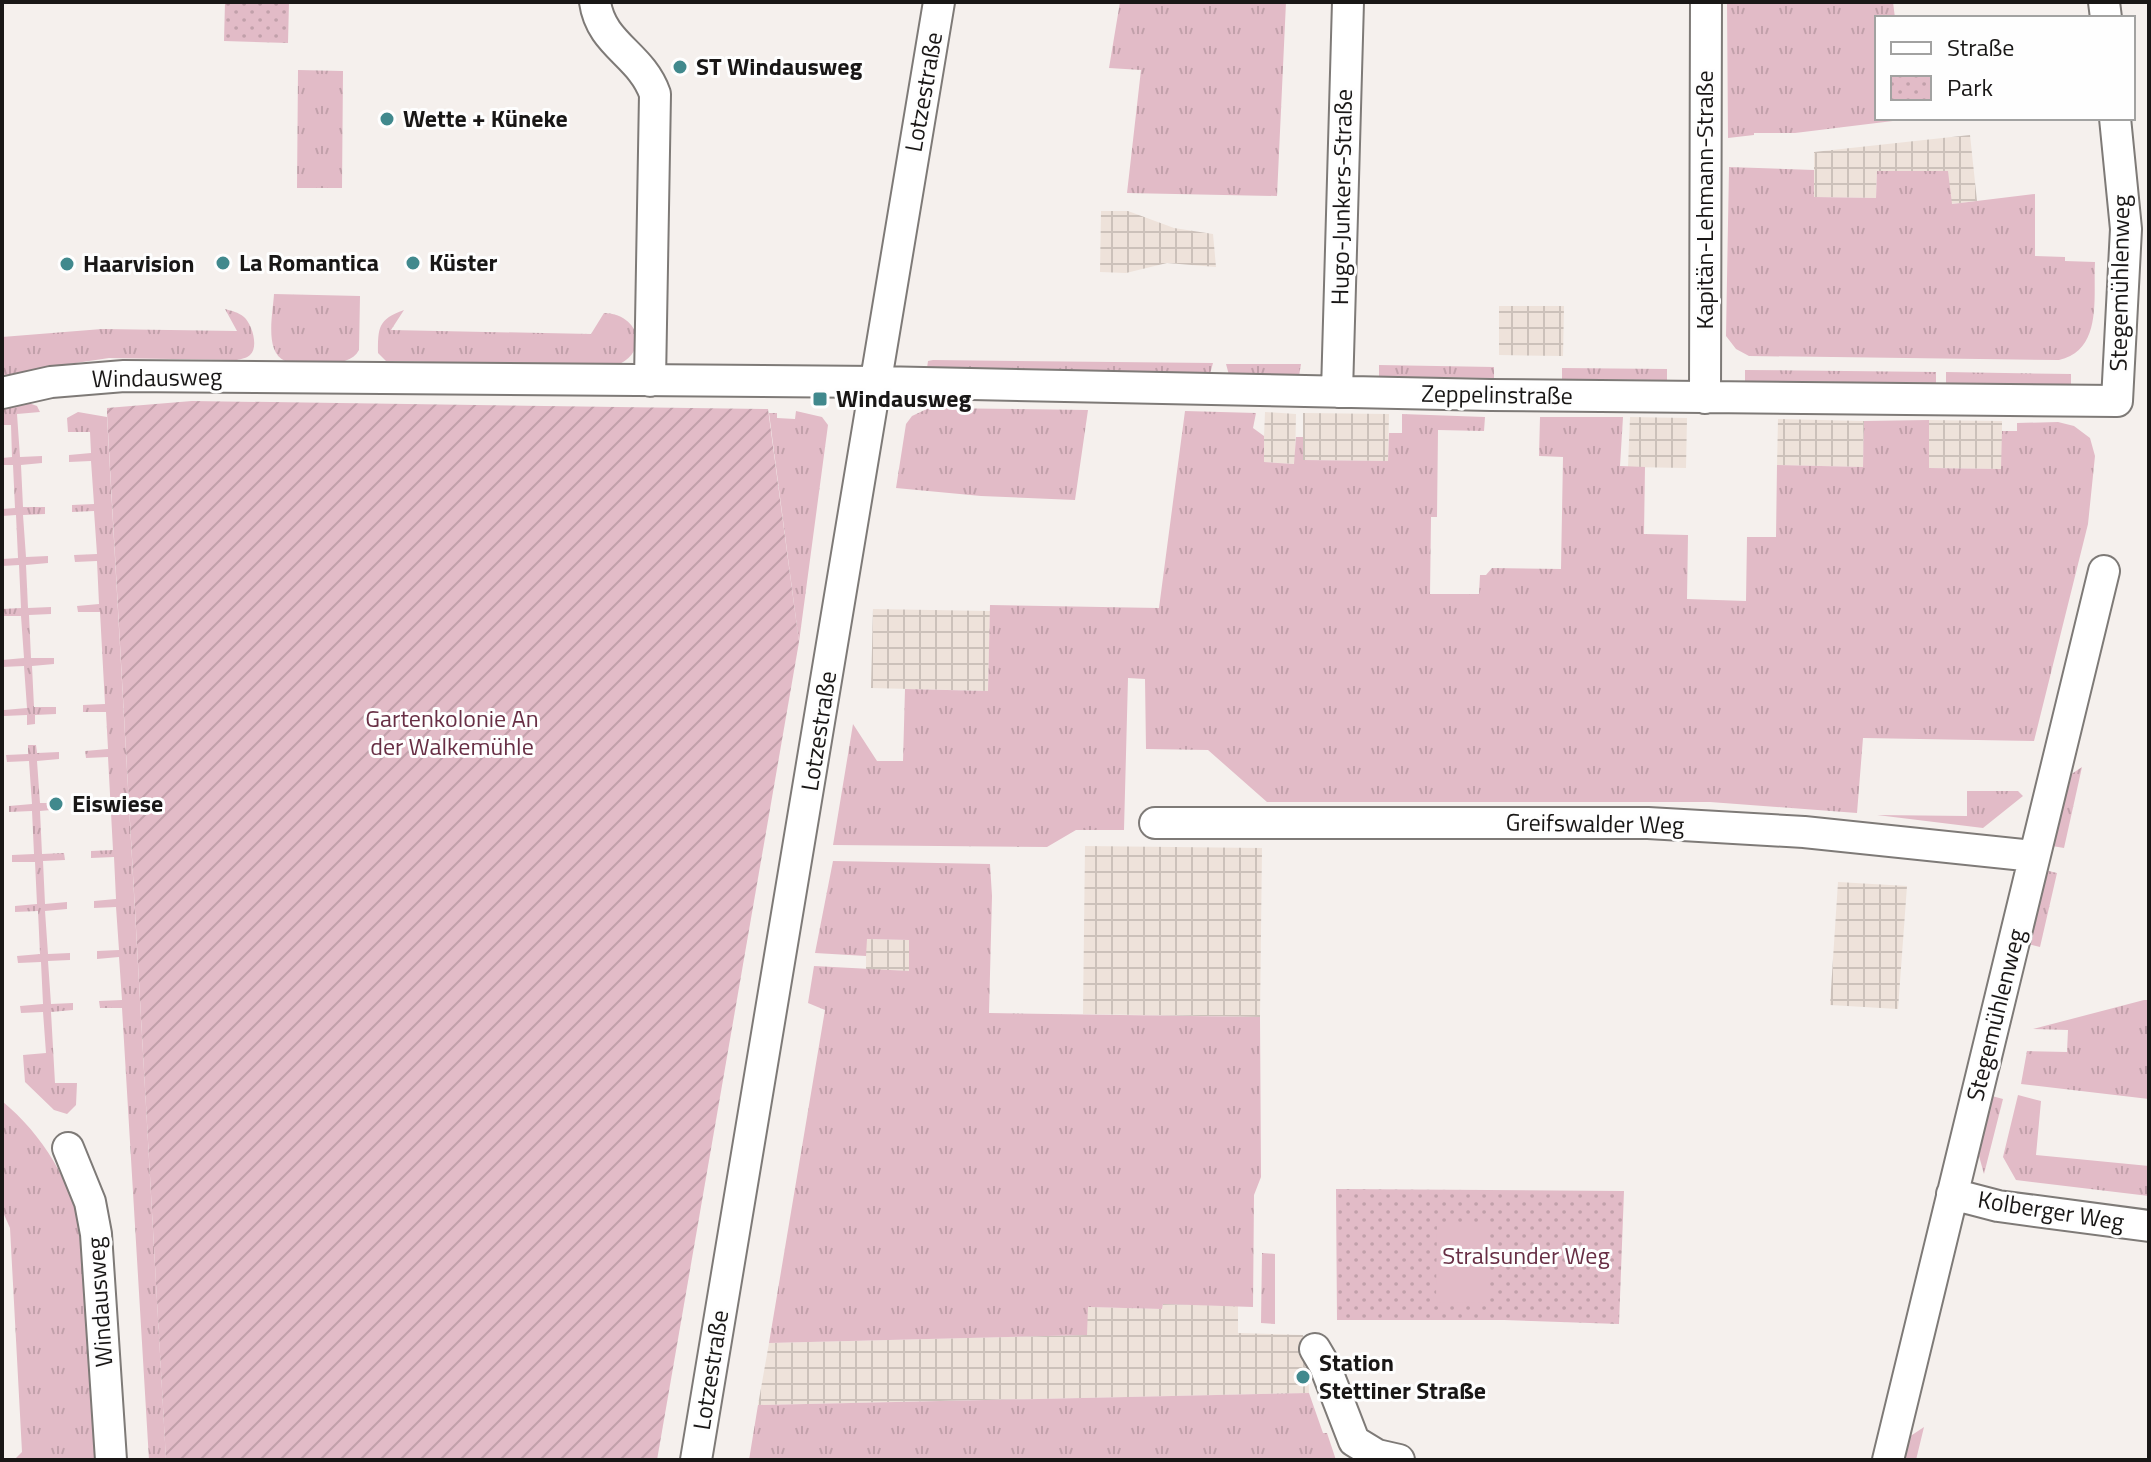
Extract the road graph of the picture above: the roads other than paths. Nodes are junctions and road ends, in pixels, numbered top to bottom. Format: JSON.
{"nodes":[{"id":1,"x":595,"y":2,"type":"edge"},
{"id":2,"x":939,"y":2,"type":"edge"},
{"id":3,"x":1348,"y":2,"type":"edge"},
{"id":4,"x":1706,"y":2,"type":"edge"},
{"id":5,"x":2115,"y":120,"type":"edge"},
{"id":6,"x":2137,"y":228,"type":"edge"},
{"id":7,"x":650,"y":381,"type":"junction"},
{"id":8,"x":877,"y":382,"type":"junction"},
{"id":9,"x":1337,"y":392,"type":"junction"},
{"id":10,"x":2,"y":393,"type":"edge"},
{"id":11,"x":1705,"y":398,"type":"junction"},
{"id":12,"x":2117,"y":401,"type":"joint"},
{"id":13,"x":2104,"y":571,"type":"dead end"},
{"id":14,"x":1155,"y":823,"type":"dead end"},
{"id":15,"x":2034,"y":856,"type":"junction"},
{"id":16,"x":68,"y":1148,"type":"dead end"},
{"id":17,"x":1952,"y":1194,"type":"junction"},
{"id":18,"x":2149,"y":1226,"type":"edge"},
{"id":19,"x":1315,"y":1349,"type":"dead end"},
{"id":20,"x":111,"y":1460,"type":"edge"},
{"id":21,"x":696,"y":1460,"type":"edge"},
{"id":22,"x":1399,"y":1460,"type":"edge"},
{"id":23,"x":1888,"y":1460,"type":"edge"}],
"edges":[{"from":1,"to":7,"type":"street"},
{"from":2,"to":8,"type":"street","name":"Lotzestraße"},
{"from":3,"to":9,"type":"street","name":"Hugo-Junkers-Straße"},
{"from":4,"to":11,"type":"street","name":"Kapitän-Lehmann-Straße"},
{"from":5,"to":6,"type":"street","name":"Stegemühlenweg"},
{"from":6,"to":12,"type":"street","name":"Stegemühlenweg"},
{"from":7,"to":8,"type":"street","name":"Windausweg"},
{"from":7,"to":10,"type":"street","name":"Windausweg"},
{"from":8,"to":9,"type":"street","name":"Zeppelinstraße"},
{"from":8,"to":21,"type":"street","name":"Lotzestraße"},
{"from":9,"to":11,"type":"street","name":"Zeppelinstraße"},
{"from":11,"to":12,"type":"street","name":"Zeppelinstraße"},
{"from":13,"to":15,"type":"street","name":"Stegemühlenweg"},
{"from":14,"to":15,"type":"street","name":"Greifswalder Weg"},
{"from":15,"to":17,"type":"street","name":"Stegemühlenweg"},
{"from":16,"to":20,"type":"street","name":"Windausweg"},
{"from":17,"to":18,"type":"street","name":"Kolberger Weg"},
{"from":17,"to":23,"type":"street","name":"Stegemühlenweg"},
{"from":19,"to":22,"type":"street"}]}
